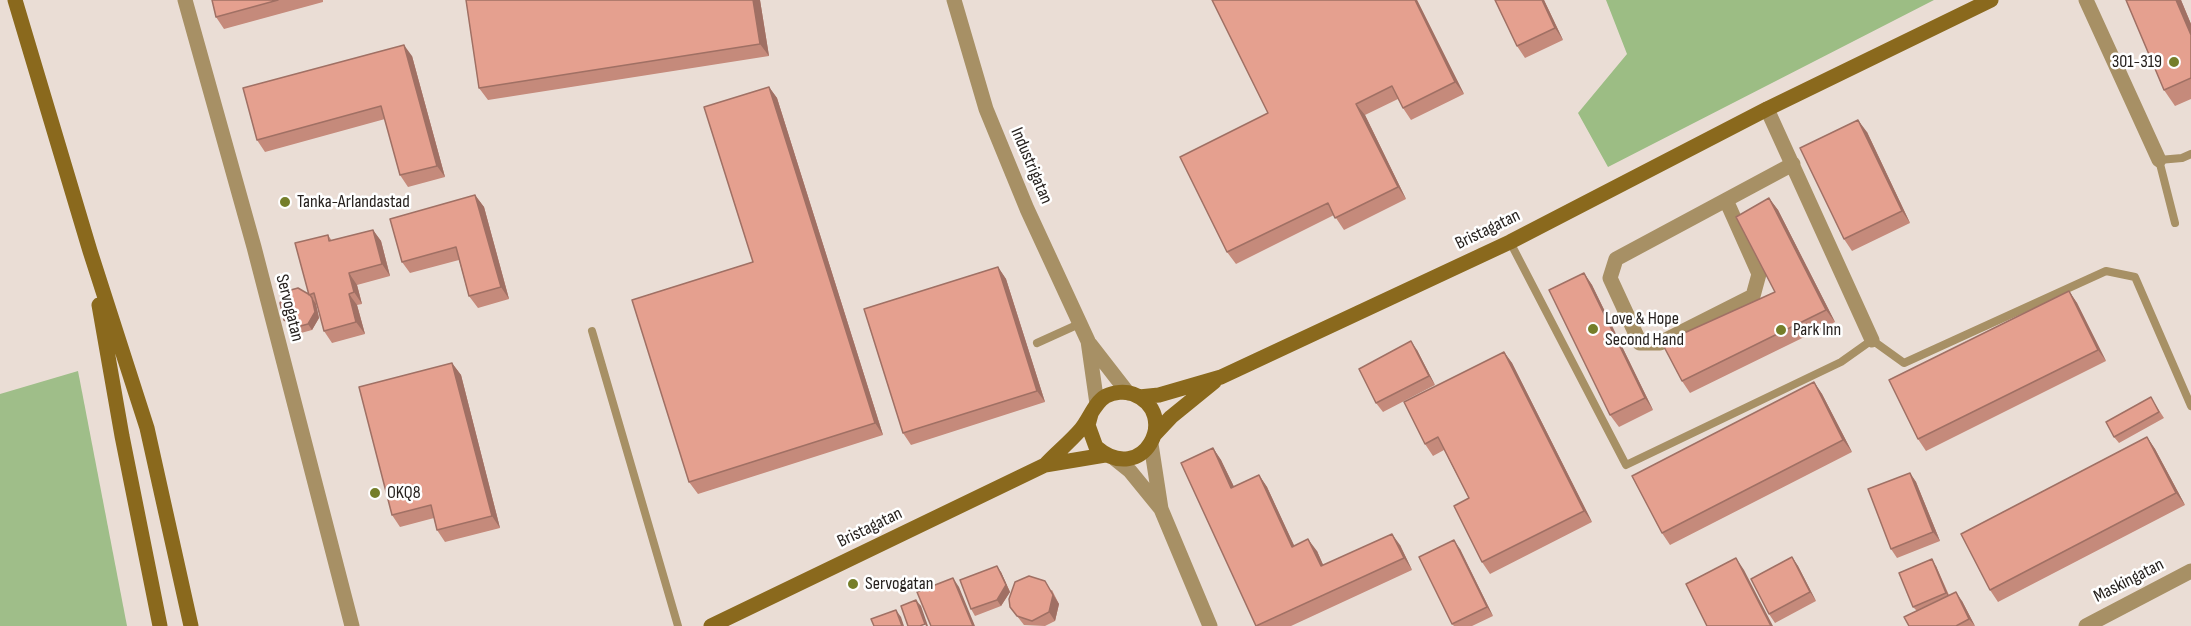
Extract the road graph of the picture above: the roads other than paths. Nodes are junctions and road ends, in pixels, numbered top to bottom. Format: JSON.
{"nodes":[{"id":1,"x":15,"y":0,"type":"edge"},
{"id":2,"x":185,"y":0,"type":"edge"},
{"id":3,"x":954,"y":0,"type":"edge"},
{"id":4,"x":1991,"y":0,"type":"edge"},
{"id":5,"x":2086,"y":0,"type":"edge"},
{"id":6,"x":1767,"y":110,"type":"junction"},
{"id":7,"x":2191,"y":154,"type":"edge"},
{"id":8,"x":2159,"y":160,"type":"junction"},
{"id":9,"x":1793,"y":164,"type":"junction"},
{"id":10,"x":1726,"y":200,"type":"junction"},
{"id":11,"x":2175,"y":223,"type":"dead end"},
{"id":12,"x":1510,"y":242,"type":"junction"},
{"id":13,"x":90,"y":250,"type":"junction"},
{"id":14,"x":1080,"y":324,"type":"junction"},
{"id":15,"x":592,"y":331,"type":"dead end"},
{"id":16,"x":1872,"y":340,"type":"junction"},
{"id":17,"x":1088,"y":342,"type":"junction"},
{"id":18,"x":1038,"y":344,"type":"dead end"},
{"id":19,"x":1221,"y":377,"type":"junction"},
{"id":20,"x":1134,"y":395,"type":"junction"},
{"id":21,"x":2191,"y":406,"type":"edge"},
{"id":22,"x":1094,"y":409,"type":"junction"},
{"id":23,"x":1153,"y":439,"type":"junction"},
{"id":24,"x":1110,"y":457,"type":"junction"},
{"id":25,"x":1045,"y":465,"type":"junction"},
{"id":26,"x":1161,"y":509,"type":"junction"},
{"id":27,"x":2191,"y":571,"type":"edge"},
{"id":28,"x":160,"y":626,"type":"edge"},
{"id":29,"x":191,"y":626,"type":"edge"},
{"id":30,"x":352,"y":626,"type":"edge"},
{"id":31,"x":678,"y":626,"type":"edge"},
{"id":32,"x":711,"y":626,"type":"edge"},
{"id":33,"x":1210,"y":626,"type":"edge"},
{"id":34,"x":2086,"y":626,"type":"edge"}],
"edges":[{"from":1,"to":13,"type":"street"},
{"from":2,"to":30,"type":"street","name":"Servogatan"},
{"from":3,"to":14,"type":"street","name":"Industrigatan"},
{"from":4,"to":6,"type":"street","name":"Bristagatan"},
{"from":5,"to":8,"type":"street"},
{"from":6,"to":9,"type":"street"},
{"from":6,"to":12,"type":"street","name":"Bristagatan"},
{"from":7,"to":8,"type":"lane"},
{"from":8,"to":11,"type":"lane"},
{"from":9,"to":10,"type":"street"},
{"from":9,"to":16,"type":"street"},
{"from":10,"to":10,"type":"street"},
{"from":12,"to":16,"type":"lane"},
{"from":12,"to":19,"type":"street","name":"Bristagatan"},
{"from":13,"to":28,"type":"street"},
{"from":13,"to":29,"type":"street"},
{"from":14,"to":17,"type":"street","name":"Industrigatan"},
{"from":14,"to":18,"type":"lane"},
{"from":15,"to":31,"type":"lane"},
{"from":16,"to":21,"type":"lane"},
{"from":17,"to":20,"type":"street","name":"Industrigatan"},
{"from":17,"to":22,"type":"street","name":"Industrigatan"},
{"from":19,"to":20,"type":"street","name":"Bristagatan"},
{"from":19,"to":23,"type":"street","name":"Bristagatan"},
{"from":20,"to":22,"type":"street","name":"Bristagatan"},
{"from":20,"to":23,"type":"street"},
{"from":22,"to":24,"type":"street"},
{"from":22,"to":25,"type":"street","name":"Bristagatan"},
{"from":23,"to":24,"type":"street","name":"Bristagatan"},
{"from":23,"to":26,"type":"street"},
{"from":24,"to":25,"type":"street","name":"Bristagatan"},
{"from":24,"to":26,"type":"street"},
{"from":25,"to":32,"type":"street","name":"Bristagatan"},
{"from":26,"to":33,"type":"street"},
{"from":27,"to":34,"type":"street","name":"Maskingatan"}]}
